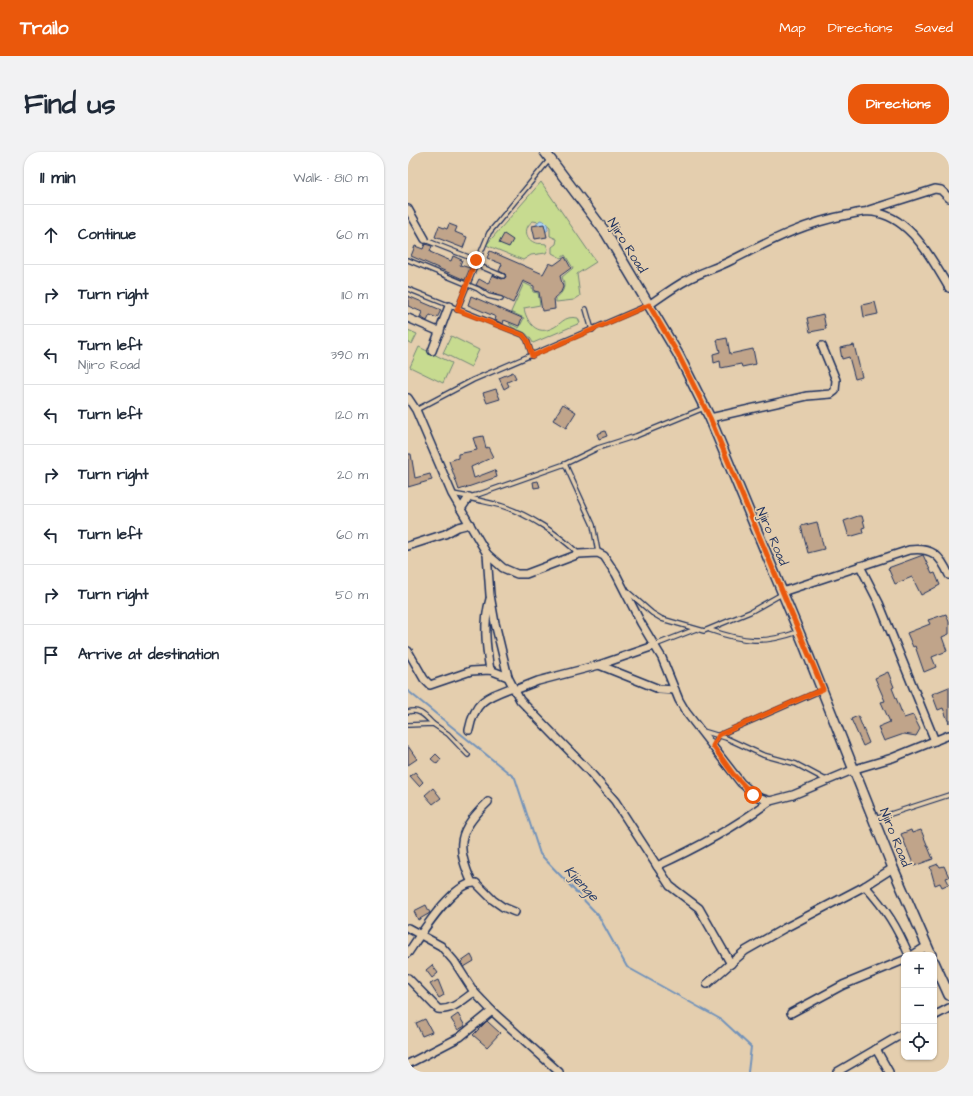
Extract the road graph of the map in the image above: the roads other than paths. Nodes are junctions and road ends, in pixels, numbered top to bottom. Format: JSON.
{"nodes":[{"id":1,"x":548,"y":155,"type":"edge"},
{"id":2,"x":949,"y":198,"type":"edge"},
{"id":3,"x":408,"y":209,"type":"edge"},
{"id":4,"x":865,"y":211,"type":"junction"},
{"id":5,"x":425,"y":239,"type":"joint"},
{"id":6,"x":408,"y":260,"type":"edge"},
{"id":7,"x":475,"y":262,"type":"junction"},
{"id":8,"x":504,"y":276,"type":"dead end"},
{"id":9,"x":467,"y":285,"type":"junction"},
{"id":10,"x":949,"y":288,"type":"edge"},
{"id":11,"x":408,"y":289,"type":"edge"},
{"id":12,"x":501,"y":299,"type":"dead end"},
{"id":13,"x":649,"y":305,"type":"junction"},
{"id":14,"x":449,"y":306,"type":"junction"},
{"id":15,"x":586,"y":309,"type":"dead end"},
{"id":16,"x":457,"y":310,"type":"junction"},
{"id":17,"x":408,"y":318,"type":"edge"},
{"id":18,"x":592,"y":330,"type":"junction"},
{"id":19,"x":440,"y":332,"type":"junction"},
{"id":20,"x":822,"y":346,"type":"dead end"},
{"id":21,"x":432,"y":351,"type":"dead end"},
{"id":22,"x":532,"y":356,"type":"junction"},
{"id":23,"x":408,"y":398,"type":"edge"},
{"id":24,"x":705,"y":408,"type":"junction"},
{"id":25,"x":416,"y":410,"type":"junction"},
{"id":26,"x":710,"y":418,"type":"junction"},
{"id":27,"x":565,"y":464,"type":"junction"},
{"id":28,"x":452,"y":494,"type":"junction"},
{"id":29,"x":469,"y":497,"type":"junction"},
{"id":30,"x":461,"y":509,"type":"junction"},
{"id":31,"x":470,"y":524,"type":"junction"},
{"id":32,"x":408,"y":546,"type":"edge"},
{"id":33,"x":598,"y":553,"type":"junction"},
{"id":34,"x":487,"y":554,"type":"junction"},
{"id":35,"x":579,"y":554,"type":"junction"},
{"id":36,"x":860,"y":566,"type":"junction"},
{"id":37,"x":949,"y":576,"type":"edge"},
{"id":38,"x":624,"y":588,"type":"junction"},
{"id":39,"x":782,"y":593,"type":"junction"},
{"id":40,"x":490,"y":597,"type":"junction"},
{"id":41,"x":696,"y":629,"type":"junction"},
{"id":42,"x":710,"y":630,"type":"junction"},
{"id":43,"x":799,"y":631,"type":"junction"},
{"id":44,"x":654,"y":646,"type":"junction"},
{"id":45,"x":408,"y":651,"type":"edge"},
{"id":46,"x":599,"y":665,"type":"junction"},
{"id":47,"x":490,"y":670,"type":"junction"},
{"id":48,"x":508,"y":677,"type":"junction"},
{"id":49,"x":514,"y":689,"type":"junction"},
{"id":50,"x":823,"y":689,"type":"junction"},
{"id":51,"x":675,"y":690,"type":"junction"},
{"id":52,"x":408,"y":712,"type":"edge"},
{"id":53,"x":434,"y":724,"type":"junction"},
{"id":54,"x":408,"y":725,"type":"edge"},
{"id":55,"x":469,"y":730,"type":"dead end"},
{"id":56,"x":702,"y":730,"type":"junction"},
{"id":57,"x":719,"y":735,"type":"junction"},
{"id":58,"x":949,"y":735,"type":"edge"},
{"id":59,"x":935,"y":741,"type":"junction"},
{"id":60,"x":713,"y":746,"type":"junction"},
{"id":61,"x":468,"y":755,"type":"dead end"},
{"id":62,"x":855,"y":769,"type":"junction"},
{"id":63,"x":827,"y":780,"type":"junction"},
{"id":64,"x":949,"y":795,"type":"edge"},
{"id":65,"x":770,"y":801,"type":"junction"},
{"id":66,"x":488,"y":802,"type":"dead end"},
{"id":67,"x":875,"y":820,"type":"junction"},
{"id":68,"x":656,"y":866,"type":"junction"},
{"id":69,"x":894,"y":868,"type":"junction"},
{"id":70,"x":472,"y":883,"type":"junction"},
{"id":71,"x":865,"y":886,"type":"junction"},
{"id":72,"x":514,"y":912,"type":"dead end"},
{"id":73,"x":408,"y":928,"type":"edge"},
{"id":74,"x":420,"y":936,"type":"junction"},
{"id":75,"x":927,"y":946,"type":"junction"},
{"id":76,"x":908,"y":952,"type":"edge"},
{"id":77,"x":918,"y":952,"type":"edge"},
{"id":78,"x":930,"y":952,"type":"edge"},
{"id":79,"x":408,"y":954,"type":"edge"},
{"id":80,"x":901,"y":961,"type":"edge"},
{"id":81,"x":731,"y":964,"type":"junction"},
{"id":82,"x":937,"y":969,"type":"edge"},
{"id":83,"x":408,"y":978,"type":"edge"},
{"id":84,"x":707,"y":984,"type":"dead end"},
{"id":85,"x":474,"y":992,"type":"junction"},
{"id":86,"x":949,"y":995,"type":"edge"},
{"id":87,"x":949,"y":1008,"type":"edge"},
{"id":88,"x":492,"y":1011,"type":"junction"},
{"id":89,"x":791,"y":1013,"type":"dead end"},
{"id":90,"x":937,"y":1014,"type":"edge"},
{"id":91,"x":901,"y":1035,"type":"edge"},
{"id":92,"x":876,"y":1049,"type":"junction"},
{"id":93,"x":408,"y":1064,"type":"edge"},
{"id":94,"x":559,"y":1072,"type":"edge"},
{"id":95,"x":836,"y":1072,"type":"edge"},
{"id":96,"x":889,"y":1072,"type":"edge"}],
"edges":[{"from":1,"to":7,"type":"lane"},
{"from":1,"to":13,"type":"street","name":"Njiro Road"},
{"from":2,"to":4,"type":"street"},
{"from":3,"to":5,"type":"street"},
{"from":4,"to":10,"type":"street"},
{"from":4,"to":13,"type":"street"},
{"from":5,"to":7,"type":"lane"},
{"from":6,"to":9,"type":"lane"},
{"from":7,"to":8,"type":"lane"},
{"from":7,"to":9,"type":"lane"},
{"from":9,"to":12,"type":"lane"},
{"from":9,"to":16,"type":"lane"},
{"from":11,"to":14,"type":"lane"},
{"from":13,"to":18,"type":"lane"},
{"from":13,"to":24,"type":"street","name":"Njiro Road"},
{"from":14,"to":16,"type":"lane"},
{"from":14,"to":19,"type":"street"},
{"from":15,"to":18,"type":"lane"},
{"from":16,"to":22,"type":"lane"},
{"from":17,"to":19,"type":"street"},
{"from":18,"to":22,"type":"lane"},
{"from":19,"to":21,"type":"street"},
{"from":20,"to":26,"type":"street"},
{"from":22,"to":25,"type":"lane"},
{"from":23,"to":25,"type":"street"},
{"from":24,"to":26,"type":"street","name":"Njiro Road"},
{"from":24,"to":27,"type":"lane"},
{"from":25,"to":28,"type":"street"},
{"from":26,"to":39,"type":"street","name":"Njiro Road"},
{"from":27,"to":29,"type":"lane"},
{"from":27,"to":33,"type":"lane"},
{"from":28,"to":29,"type":"lane"},
{"from":28,"to":30,"type":"street"},
{"from":29,"to":30,"type":"street"},
{"from":29,"to":35,"type":"lane"},
{"from":30,"to":31,"type":"street"},
{"from":31,"to":32,"type":"street"},
{"from":31,"to":34,"type":"street"},
{"from":33,"to":35,"type":"street"},
{"from":33,"to":38,"type":"street"},
{"from":34,"to":35,"type":"street"},
{"from":34,"to":40,"type":"street"},
{"from":36,"to":37,"type":"street"},
{"from":36,"to":39,"type":"street"},
{"from":36,"to":59,"type":"street"},
{"from":38,"to":41,"type":"lane"},
{"from":38,"to":44,"type":"street"},
{"from":39,"to":42,"type":"lane"},
{"from":39,"to":43,"type":"street","name":"Njiro Road"},
{"from":40,"to":47,"type":"street"},
{"from":40,"to":48,"type":"street"},
{"from":41,"to":42,"type":"lane"},
{"from":41,"to":44,"type":"lane"},
{"from":42,"to":43,"type":"lane"},
{"from":43,"to":50,"type":"street","name":"Njiro Road"},
{"from":44,"to":46,"type":"street"},
{"from":44,"to":51,"type":"street"},
{"from":45,"to":47,"type":"street"},
{"from":46,"to":49,"type":"street"},
{"from":46,"to":51,"type":"street"},
{"from":47,"to":48,"type":"street"},
{"from":48,"to":49,"type":"street"},
{"from":49,"to":55,"type":"street"},
{"from":49,"to":68,"type":"street"},
{"from":50,"to":57,"type":"lane"},
{"from":50,"to":62,"type":"street","name":"Njiro Road"},
{"from":51,"to":56,"type":"street"},
{"from":52,"to":53,"type":"lane"},
{"from":53,"to":54,"type":"lane"},
{"from":53,"to":61,"type":"lane"},
{"from":56,"to":57,"type":"lane"},
{"from":56,"to":60,"type":"street"},
{"from":57,"to":60,"type":"lane"},
{"from":57,"to":63,"type":"lane"},
{"from":58,"to":59,"type":"street"},
{"from":59,"to":62,"type":"street"},
{"from":60,"to":65,"type":"street"},
{"from":62,"to":63,"type":"street"},
{"from":62,"to":67,"type":"street","name":"Njiro Road"},
{"from":63,"to":65,"type":"street"},
{"from":64,"to":67,"type":"lane"},
{"from":65,"to":68,"type":"street"},
{"from":66,"to":70,"type":"street"},
{"from":67,"to":69,"type":"street","name":"Njiro Road"},
{"from":68,"to":81,"type":"street"},
{"from":69,"to":71,"type":"street"},
{"from":69,"to":75,"type":"street","name":"Njiro Road"},
{"from":70,"to":72,"type":"street"},
{"from":70,"to":74,"type":"street"},
{"from":71,"to":76,"type":"street"},
{"from":71,"to":81,"type":"street"},
{"from":73,"to":74,"type":"street"},
{"from":74,"to":79,"type":"street"},
{"from":74,"to":85,"type":"street"},
{"from":75,"to":77,"type":"street"},
{"from":75,"to":78,"type":"street","name":"Njiro Road"},
{"from":80,"to":89,"type":"street"},
{"from":81,"to":84,"type":"street"},
{"from":82,"to":86,"type":"street"},
{"from":83,"to":85,"type":"street"},
{"from":85,"to":88,"type":"street"},
{"from":87,"to":90,"type":"street"},
{"from":88,"to":93,"type":"street"},
{"from":88,"to":94,"type":"street"},
{"from":91,"to":92,"type":"street"},
{"from":92,"to":95,"type":"street"},
{"from":92,"to":96,"type":"street"}]}
